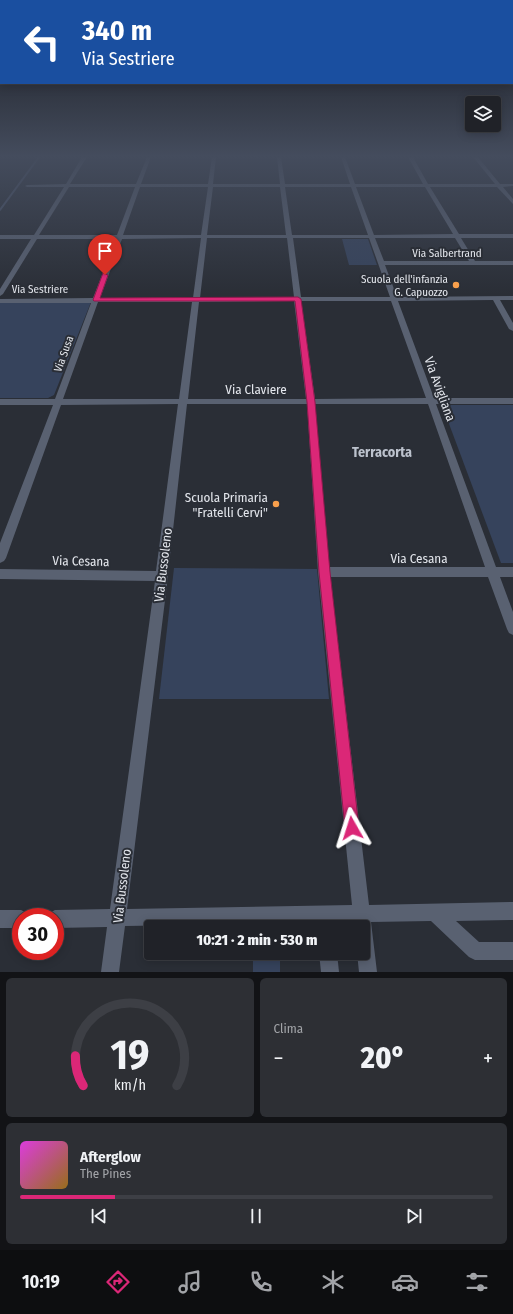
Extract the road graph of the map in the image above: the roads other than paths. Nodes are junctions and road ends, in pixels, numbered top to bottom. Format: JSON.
{"nodes":[{"id":1,"x":57,"y":202,"type":"edge"},
{"id":2,"x":132,"y":202,"type":"edge"},
{"id":3,"x":208,"y":202,"type":"edge"},
{"id":4,"x":285,"y":202,"type":"edge"},
{"id":5,"x":359,"y":202,"type":"edge"},
{"id":6,"x":437,"y":202,"type":"edge"},
{"id":7,"x":120,"y":236,"type":"junction"},
{"id":8,"x":204,"y":236,"type":"junction"},
{"id":9,"x":290,"y":236,"type":"junction"},
{"id":10,"x":371,"y":236,"type":"junction"},
{"id":11,"x":458,"y":236,"type":"junction"},
{"id":12,"x":513,"y":236,"type":"edge"},
{"id":13,"x":0,"y":237,"type":"edge"},
{"id":14,"x":36,"y":237,"type":"junction"},
{"id":15,"x":381,"y":263,"type":"junction"},
{"id":16,"x":473,"y":263,"type":"junction"},
{"id":17,"x":513,"y":263,"type":"edge"},
{"id":18,"x":0,"y":294,"type":"edge"},
{"id":19,"x":394,"y":298,"type":"junction"},
{"id":20,"x":495,"y":298,"type":"junction"},
{"id":21,"x":513,"y":298,"type":"edge"},
{"id":22,"x":298,"y":299,"type":"junction"},
{"id":23,"x":0,"y":300,"type":"edge"},
{"id":24,"x":96,"y":300,"type":"junction"},
{"id":25,"x":196,"y":300,"type":"junction"},
{"id":26,"x":513,"y":329,"type":"edge"},
{"id":27,"x":513,"y":401,"type":"edge"},
{"id":28,"x":0,"y":402,"type":"edge"},
{"id":29,"x":58,"y":402,"type":"junction"},
{"id":30,"x":311,"y":402,"type":"junction"},
{"id":31,"x":431,"y":402,"type":"junction"},
{"id":32,"x":183,"y":403,"type":"junction"},
{"id":33,"x":0,"y":558,"type":"edge"},
{"id":34,"x":324,"y":572,"type":"junction"},
{"id":35,"x":492,"y":572,"type":"junction"},
{"id":36,"x":513,"y":572,"type":"edge"},
{"id":37,"x":0,"y":574,"type":"edge"},
{"id":38,"x":161,"y":576,"type":"junction"},
{"id":39,"x":513,"y":629,"type":"edge"},
{"id":40,"x":513,"y":912,"type":"edge"},
{"id":41,"x":435,"y":913,"type":"junction"},
{"id":42,"x":362,"y":915,"type":"junction"},
{"id":43,"x":118,"y":918,"type":"junction"},
{"id":44,"x":0,"y":919,"type":"edge"},
{"id":45,"x":12,"y":919,"type":"edge"},
{"id":46,"x":64,"y":919,"type":"edge"},
{"id":47,"x":256,"y":920,"type":"edge"},
{"id":48,"x":331,"y":920,"type":"edge"},
{"id":49,"x":513,"y":951,"type":"edge"},
{"id":50,"x":329,"y":960,"type":"edge"},
{"id":51,"x":110,"y":972,"type":"edge"},
{"id":52,"x":330,"y":972,"type":"edge"},
{"id":53,"x":368,"y":972,"type":"edge"}],
"edges":[{"from":1,"to":14,"type":"street"},
{"from":2,"to":7,"type":"street","name":"Via Susa"},
{"from":3,"to":8,"type":"street","name":"Via Bussoleno"},
{"from":4,"to":9,"type":"street"},
{"from":5,"to":10,"type":"street","name":"Via Avigliana"},
{"from":6,"to":11,"type":"street"},
{"from":7,"to":8,"type":"street"},
{"from":7,"to":14,"type":"street"},
{"from":7,"to":24,"type":"street","name":"Via Susa"},
{"from":8,"to":9,"type":"street"},
{"from":8,"to":25,"type":"street","name":"Via Bussoleno"},
{"from":9,"to":10,"type":"street"},
{"from":9,"to":22,"type":"street"},
{"from":10,"to":11,"type":"street"},
{"from":10,"to":15,"type":"street","name":"Via Avigliana"},
{"from":11,"to":12,"type":"street"},
{"from":11,"to":16,"type":"street"},
{"from":13,"to":14,"type":"street"},
{"from":14,"to":18,"type":"street"},
{"from":15,"to":16,"type":"street","name":"Via Salbertrand"},
{"from":15,"to":19,"type":"street","name":"Via Avigliana"},
{"from":16,"to":17,"type":"street","name":"Via Salbertrand"},
{"from":19,"to":20,"type":"street","name":"Via Sestriere"},
{"from":19,"to":22,"type":"street","name":"Via Sestriere"},
{"from":19,"to":31,"type":"street","name":"Via Avigliana"},
{"from":20,"to":21,"type":"street","name":"Via Sestriere"},
{"from":20,"to":26,"type":"street"},
{"from":22,"to":25,"type":"street","name":"Via Sestriere"},
{"from":22,"to":30,"type":"street"},
{"from":23,"to":24,"type":"street","name":"Via Sestriere"},
{"from":24,"to":25,"type":"street","name":"Via Sestriere"},
{"from":24,"to":29,"type":"street","name":"Via Susa"},
{"from":25,"to":32,"type":"street","name":"Via Bussoleno"},
{"from":27,"to":31,"type":"street","name":"Via Claviere"},
{"from":28,"to":29,"type":"street","name":"Via Claviere"},
{"from":29,"to":32,"type":"street","name":"Via Claviere"},
{"from":29,"to":33,"type":"street","name":"Via Susa"},
{"from":30,"to":31,"type":"street","name":"Via Claviere"},
{"from":30,"to":32,"type":"street","name":"Via Claviere"},
{"from":30,"to":34,"type":"street"},
{"from":31,"to":35,"type":"street","name":"Via Avigliana"},
{"from":32,"to":38,"type":"street","name":"Via Bussoleno"},
{"from":34,"to":35,"type":"street","name":"Via Cesana"},
{"from":34,"to":42,"type":"street"},
{"from":35,"to":36,"type":"street","name":"Via Cesana"},
{"from":35,"to":39,"type":"street","name":"Via Avigliana"},
{"from":37,"to":38,"type":"street","name":"Via Cesana"},
{"from":38,"to":43,"type":"street","name":"Via Bussoleno"},
{"from":40,"to":41,"type":"street"},
{"from":41,"to":42,"type":"street"},
{"from":41,"to":49,"type":"street"},
{"from":42,"to":48,"type":"street"},
{"from":42,"to":53,"type":"street"},
{"from":43,"to":46,"type":"street"},
{"from":43,"to":47,"type":"street"},
{"from":43,"to":51,"type":"street","name":"Via Bussoleno"},
{"from":44,"to":45,"type":"street"},
{"from":50,"to":52,"type":"street"}]}
